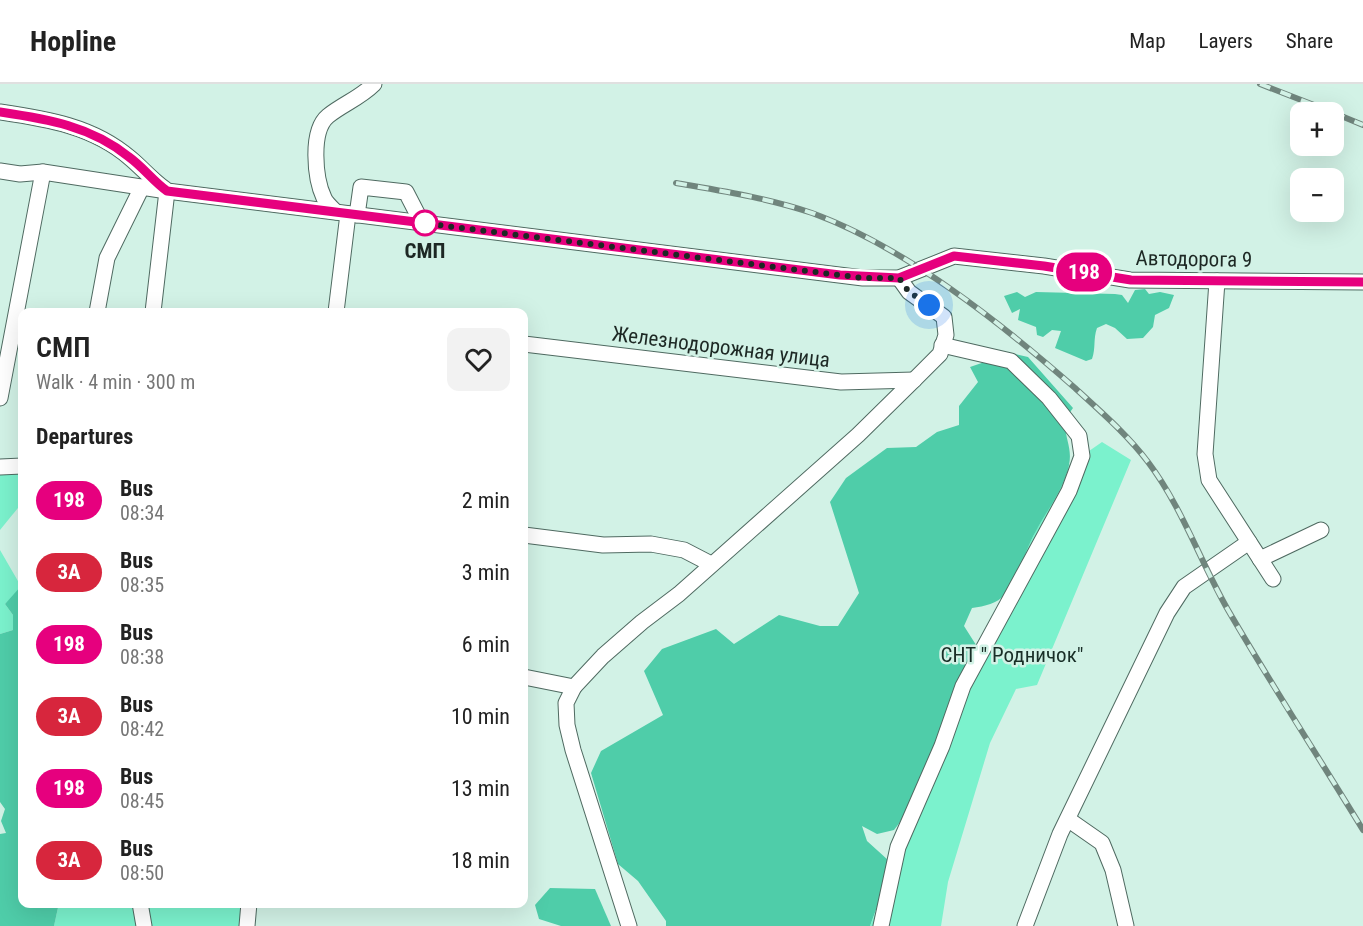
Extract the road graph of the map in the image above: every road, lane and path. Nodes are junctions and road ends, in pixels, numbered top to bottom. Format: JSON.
{"nodes":[{"id":1,"x":374,"y":84,"type":"edge"},
{"id":2,"x":0,"y":112,"type":"edge"},
{"id":3,"x":0,"y":171,"type":"edge"},
{"id":4,"x":43,"y":172,"type":"junction"},
{"id":5,"x":142,"y":187,"type":"junction"},
{"id":6,"x":167,"y":191,"type":"junction"},
{"id":7,"x":347,"y":213,"type":"junction"},
{"id":8,"x":422,"y":223,"type":"junction"},
{"id":9,"x":899,"y":278,"type":"junction"},
{"id":10,"x":1217,"y":281,"type":"junction"},
{"id":11,"x":1363,"y":282,"type":"edge"},
{"id":12,"x":98,"y":308,"type":"edge"},
{"id":13,"x":153,"y":308,"type":"edge"},
{"id":14,"x":336,"y":308,"type":"edge"},
{"id":15,"x":528,"y":344,"type":"edge"},
{"id":16,"x":942,"y":345,"type":"junction"},
{"id":17,"x":914,"y":380,"type":"junction"},
{"id":18,"x":0,"y":398,"type":"edge"},
{"id":19,"x":18,"y":466,"type":"edge"},
{"id":20,"x":0,"y":467,"type":"edge"},
{"id":21,"x":1321,"y":530,"type":"dead end"},
{"id":22,"x":528,"y":536,"type":"edge"},
{"id":23,"x":1249,"y":542,"type":"junction"},
{"id":24,"x":1260,"y":559,"type":"junction"},
{"id":25,"x":711,"y":564,"type":"junction"},
{"id":26,"x":1273,"y":579,"type":"dead end"},
{"id":27,"x":528,"y":678,"type":"edge"},
{"id":28,"x":574,"y":687,"type":"junction"},
{"id":29,"x":1069,"y":820,"type":"junction"},
{"id":30,"x":141,"y":908,"type":"edge"},
{"id":31,"x":249,"y":908,"type":"edge"},
{"id":32,"x":144,"y":926,"type":"edge"},
{"id":33,"x":247,"y":926,"type":"edge"},
{"id":34,"x":629,"y":926,"type":"edge"},
{"id":35,"x":881,"y":926,"type":"edge"},
{"id":36,"x":1025,"y":926,"type":"edge"},
{"id":37,"x":1126,"y":926,"type":"edge"}],
"edges":[{"from":1,"to":7,"type":"street"},
{"from":2,"to":6,"type":"street"},
{"from":3,"to":4,"type":"street"},
{"from":4,"to":5,"type":"street"},
{"from":4,"to":18,"type":"street"},
{"from":5,"to":6,"type":"street"},
{"from":5,"to":12,"type":"street"},
{"from":6,"to":7,"type":"street"},
{"from":6,"to":13,"type":"street"},
{"from":7,"to":8,"type":"street"},
{"from":7,"to":8,"type":"street"},
{"from":7,"to":14,"type":"street"},
{"from":8,"to":9,"type":"street"},
{"from":9,"to":10,"type":"street","name":"Автодорога 9"},
{"from":9,"to":16,"type":"street"},
{"from":10,"to":11,"type":"street","name":"Автодорога 9"},
{"from":10,"to":23,"type":"street"},
{"from":15,"to":17,"type":"street","name":"Железнодорожная улица"},
{"from":16,"to":17,"type":"street"},
{"from":16,"to":35,"type":"street"},
{"from":17,"to":25,"type":"street"},
{"from":19,"to":20,"type":"street"},
{"from":21,"to":24,"type":"street"},
{"from":22,"to":25,"type":"street"},
{"from":23,"to":24,"type":"street"},
{"from":23,"to":29,"type":"street"},
{"from":24,"to":26,"type":"street"},
{"from":25,"to":28,"type":"street"},
{"from":27,"to":28,"type":"street"},
{"from":28,"to":34,"type":"street"},
{"from":29,"to":36,"type":"street"},
{"from":29,"to":37,"type":"street"},
{"from":30,"to":32,"type":"street"},
{"from":31,"to":33,"type":"street"}]}
